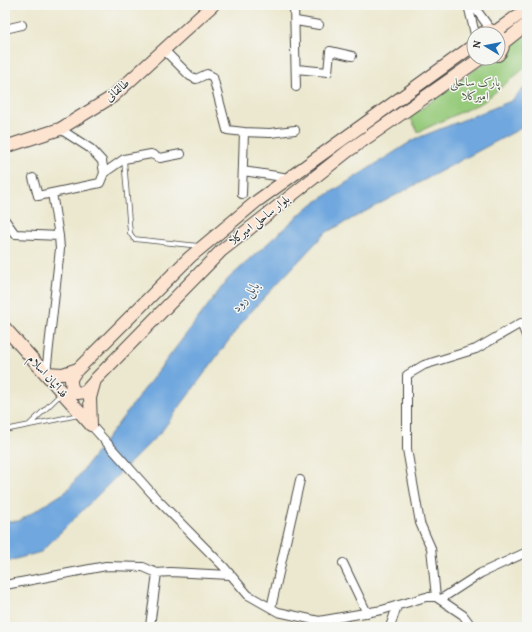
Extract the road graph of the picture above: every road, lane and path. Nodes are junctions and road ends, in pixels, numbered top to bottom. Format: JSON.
{"nodes":[{"id":1,"x":212,"y":5,"type":"edge"},
{"id":2,"x":294,"y":5,"type":"edge"},
{"id":3,"x":468,"y":5,"type":"edge"},
{"id":4,"x":473,"y":5,"type":"edge"},
{"id":5,"x":527,"y":9,"type":"edge"},
{"id":6,"x":296,"y":21,"type":"junction"},
{"id":7,"x":527,"y":24,"type":"edge"},
{"id":8,"x":22,"y":25,"type":"dead end"},
{"id":9,"x":319,"y":25,"type":"dead end"},
{"id":10,"x":473,"y":26,"type":"edge"},
{"id":11,"x":485,"y":26,"type":"edge"},
{"id":12,"x":498,"y":26,"type":"edge"},
{"id":13,"x":5,"y":29,"type":"edge"},
{"id":14,"x":506,"y":42,"type":"edge"},
{"id":15,"x":163,"y":49,"type":"junction"},
{"id":16,"x":466,"y":51,"type":"edge"},
{"id":17,"x":352,"y":56,"type":"dead end"},
{"id":18,"x":470,"y":66,"type":"edge"},
{"id":19,"x":296,"y":69,"type":"junction"},
{"id":20,"x":296,"y":87,"type":"dead end"},
{"id":21,"x":60,"y":129,"type":"junction"},
{"id":22,"x":295,"y":130,"type":"dead end"},
{"id":23,"x":244,"y":132,"type":"junction"},
{"id":24,"x":5,"y":147,"type":"edge"},
{"id":25,"x":181,"y":154,"type":"dead end"},
{"id":26,"x":124,"y":159,"type":"junction"},
{"id":27,"x":243,"y":171,"type":"junction"},
{"id":28,"x":104,"y":173,"type":"junction"},
{"id":29,"x":283,"y":177,"type":"dead end"},
{"id":30,"x":34,"y":178,"type":"dead end"},
{"id":31,"x":52,"y":193,"type":"junction"},
{"id":32,"x":242,"y":194,"type":"dead end"},
{"id":33,"x":5,"y":220,"type":"edge"},
{"id":34,"x":60,"y":236,"type":"junction"},
{"id":35,"x":203,"y":246,"type":"junction"},
{"id":36,"x":5,"y":328,"type":"edge"},
{"id":37,"x":527,"y":338,"type":"edge"},
{"id":38,"x":78,"y":370,"type":"junction"},
{"id":39,"x":46,"y":373,"type":"junction"},
{"id":40,"x":95,"y":380,"type":"junction"},
{"id":41,"x":63,"y":392,"type":"junction"},
{"id":42,"x":83,"y":414,"type":"junction"},
{"id":43,"x":29,"y":425,"type":"junction"},
{"id":44,"x":91,"y":425,"type":"junction"},
{"id":45,"x":5,"y":430,"type":"edge"},
{"id":46,"x":300,"y":480,"type":"dead end"},
{"id":47,"x":527,"y":552,"type":"edge"},
{"id":48,"x":343,"y":563,"type":"dead end"},
{"id":49,"x":157,"y":573,"type":"junction"},
{"id":50,"x":230,"y":575,"type":"junction"},
{"id":51,"x":5,"y":584,"type":"edge"},
{"id":52,"x":439,"y":598,"type":"junction"},
{"id":53,"x":397,"y":606,"type":"junction"},
{"id":54,"x":271,"y":608,"type":"junction"},
{"id":55,"x":367,"y":613,"type":"junction"},
{"id":56,"x":150,"y":626,"type":"edge"},
{"id":57,"x":390,"y":627,"type":"edge"},
{"id":58,"x":472,"y":627,"type":"edge"}],
"edges":[{"from":1,"to":15,"type":"main road","name":"طالقانی"},
{"from":2,"to":6,"type":"street"},
{"from":3,"to":10,"type":"street"},
{"from":4,"to":11,"type":"street"},
{"from":5,"to":12,"type":"main road"},
{"from":6,"to":9,"type":"street"},
{"from":6,"to":19,"type":"street"},
{"from":7,"to":14,"type":"main road"},
{"from":8,"to":13,"type":"street"},
{"from":15,"to":21,"type":"main road","name":"طالقانی"},
{"from":15,"to":23,"type":"street"},
{"from":16,"to":35,"type":"main road","name":"بلوار ساحلی امیرکلا"},
{"from":17,"to":19,"type":"street"},
{"from":18,"to":40,"type":"main road","name":"بلوار ساحلی امیرکلا"},
{"from":19,"to":20,"type":"street"},
{"from":21,"to":24,"type":"main road","name":"طالقانی"},
{"from":21,"to":28,"type":"street"},
{"from":22,"to":23,"type":"street"},
{"from":23,"to":27,"type":"street"},
{"from":25,"to":26,"type":"street"},
{"from":26,"to":28,"type":"street"},
{"from":26,"to":35,"type":"lane"},
{"from":27,"to":29,"type":"street"},
{"from":27,"to":32,"type":"street"},
{"from":28,"to":31,"type":"street"},
{"from":30,"to":31,"type":"street"},
{"from":31,"to":34,"type":"street"},
{"from":33,"to":34,"type":"street"},
{"from":34,"to":39,"type":"street"},
{"from":35,"to":38,"type":"main road","name":"بلوار ساحلی امیرکلا"},
{"from":36,"to":39,"type":"main road","name":"فدائیان اسلام"},
{"from":37,"to":52,"type":"street"},
{"from":38,"to":39,"type":"main road"},
{"from":38,"to":40,"type":"main road"},
{"from":39,"to":41,"type":"main road","name":"فدائیان اسلام"},
{"from":40,"to":44,"type":"main road","name":"بلوار ساحلی امیرکلا"},
{"from":41,"to":42,"type":"main road","name":"فدائیان اسلام"},
{"from":41,"to":43,"type":"lane"},
{"from":42,"to":43,"type":"lane"},
{"from":42,"to":44,"type":"main road","name":"فدائیان اسلام"},
{"from":43,"to":45,"type":"lane"},
{"from":44,"to":50,"type":"street"},
{"from":46,"to":54,"type":"street"},
{"from":47,"to":52,"type":"street"},
{"from":48,"to":55,"type":"street"},
{"from":49,"to":50,"type":"street"},
{"from":49,"to":51,"type":"street"},
{"from":49,"to":56,"type":"street"},
{"from":50,"to":54,"type":"street"},
{"from":52,"to":53,"type":"street"},
{"from":52,"to":58,"type":"street"},
{"from":53,"to":55,"type":"street"},
{"from":53,"to":57,"type":"street"},
{"from":54,"to":55,"type":"street"}]}
